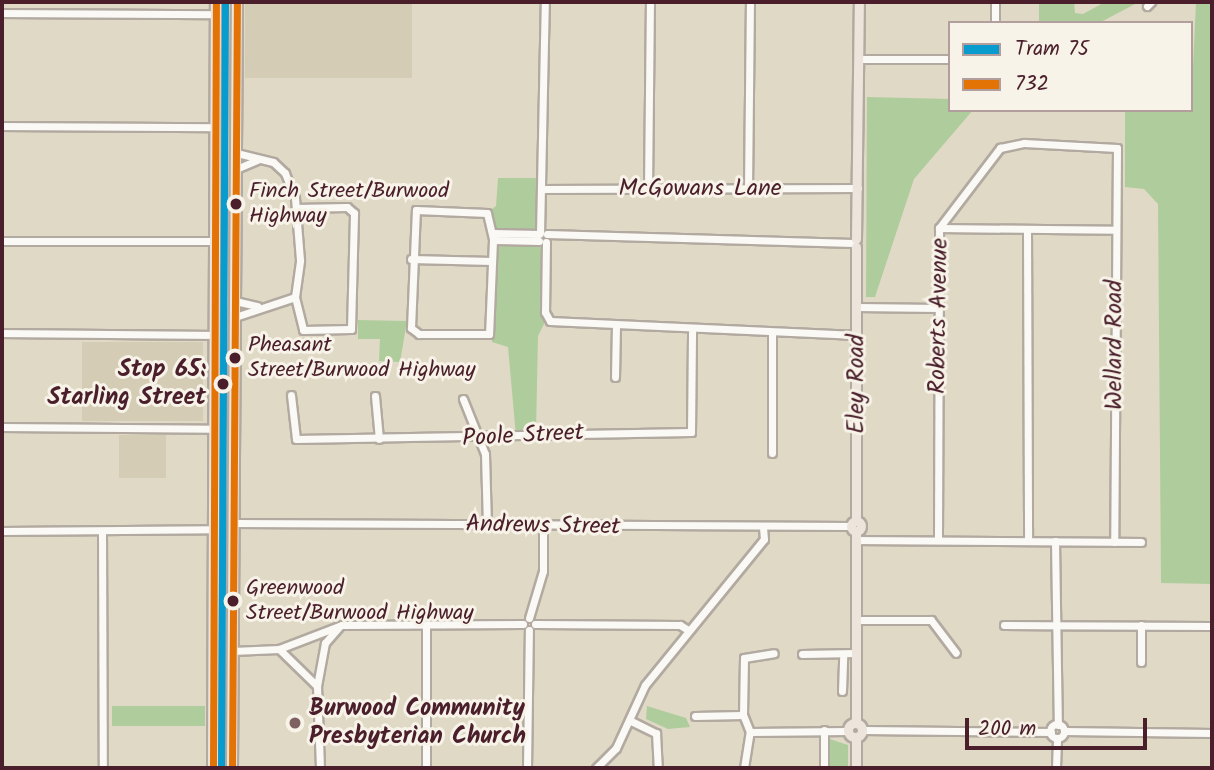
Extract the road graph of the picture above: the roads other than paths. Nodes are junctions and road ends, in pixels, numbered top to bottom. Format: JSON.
{"nodes":[{"id":1,"x":216,"y":2,"type":"edge"},
{"id":2,"x":237,"y":2,"type":"edge"},
{"id":3,"x":545,"y":2,"type":"edge"},
{"id":4,"x":650,"y":2,"type":"edge"},
{"id":5,"x":750,"y":2,"type":"edge"},
{"id":6,"x":859,"y":2,"type":"edge"},
{"id":7,"x":995,"y":2,"type":"edge"},
{"id":8,"x":2,"y":13,"type":"edge"},
{"id":9,"x":216,"y":14,"type":"junction"},
{"id":10,"x":995,"y":21,"type":"edge"},
{"id":11,"x":236,"y":43,"type":"junction"},
{"id":12,"x":216,"y":52,"type":"junction"},
{"id":13,"x":859,"y":59,"type":"junction"},
{"id":14,"x":948,"y":59,"type":"edge"},
{"id":15,"x":2,"y":126,"type":"edge"},
{"id":16,"x":216,"y":127,"type":"junction"},
{"id":17,"x":1117,"y":148,"type":"joint"},
{"id":18,"x":236,"y":153,"type":"junction"},
{"id":19,"x":260,"y":159,"type":"junction"},
{"id":20,"x":236,"y":169,"type":"junction"},
{"id":21,"x":858,"y":188,"type":"junction"},
{"id":22,"x":543,"y":189,"type":"junction"},
{"id":23,"x":648,"y":189,"type":"junction"},
{"id":24,"x":748,"y":189,"type":"junction"},
{"id":25,"x":296,"y":208,"type":"junction"},
{"id":26,"x":939,"y":228,"type":"junction"},
{"id":27,"x":1027,"y":229,"type":"junction"},
{"id":28,"x":1116,"y":229,"type":"junction"},
{"id":29,"x":493,"y":237,"type":"junction"},
{"id":30,"x":543,"y":237,"type":"junction"},
{"id":31,"x":2,"y":241,"type":"edge"},
{"id":32,"x":216,"y":241,"type":"junction"},
{"id":33,"x":855,"y":243,"type":"junction"},
{"id":34,"x":411,"y":259,"type":"junction"},
{"id":35,"x":492,"y":261,"type":"junction"},
{"id":36,"x":295,"y":297,"type":"junction"},
{"id":37,"x":235,"y":300,"type":"junction"},
{"id":38,"x":261,"y":306,"type":"junction"},
{"id":39,"x":857,"y":307,"type":"junction"},
{"id":40,"x":938,"y":307,"type":"junction"},
{"id":41,"x":235,"y":317,"type":"junction"},
{"id":42,"x":616,"y":325,"type":"junction"},
{"id":43,"x":692,"y":328,"type":"junction"},
{"id":44,"x":772,"y":332,"type":"junction"},
{"id":45,"x":2,"y":333,"type":"edge"},
{"id":46,"x":215,"y":335,"type":"junction"},
{"id":47,"x":857,"y":335,"type":"junction"},
{"id":48,"x":615,"y":377,"type":"dead end"},
{"id":49,"x":291,"y":395,"type":"dead end"},
{"id":50,"x":375,"y":396,"type":"dead end"},
{"id":51,"x":463,"y":399,"type":"dead end"},
{"id":52,"x":2,"y":427,"type":"edge"},
{"id":53,"x":214,"y":429,"type":"junction"},
{"id":54,"x":379,"y":439,"type":"junction"},
{"id":55,"x":482,"y":440,"type":"junction"},
{"id":56,"x":772,"y":453,"type":"dead end"},
{"id":57,"x":234,"y":523,"type":"junction"},
{"id":58,"x":487,"y":525,"type":"junction"},
{"id":59,"x":543,"y":526,"type":"junction"},
{"id":60,"x":763,"y":527,"type":"junction"},
{"id":61,"x":214,"y":529,"type":"junction"},
{"id":62,"x":855,"y":530,"type":"junction"},
{"id":63,"x":2,"y":531,"type":"edge"},
{"id":64,"x":102,"y":531,"type":"junction"},
{"id":65,"x":938,"y":540,"type":"junction"},
{"id":66,"x":1028,"y":541,"type":"junction"},
{"id":67,"x":1055,"y":541,"type":"junction"},
{"id":68,"x":1115,"y":542,"type":"junction"},
{"id":69,"x":1141,"y":542,"type":"dead end"},
{"id":70,"x":856,"y":620,"type":"junction"},
{"id":71,"x":529,"y":624,"type":"junction"},
{"id":72,"x":1055,"y":624,"type":"junction"},
{"id":73,"x":342,"y":625,"type":"junction"},
{"id":74,"x":426,"y":625,"type":"junction"},
{"id":75,"x":1004,"y":625,"type":"dead end"},
{"id":76,"x":1141,"y":625,"type":"junction"},
{"id":77,"x":1212,"y":626,"type":"edge"},
{"id":78,"x":688,"y":630,"type":"junction"},
{"id":79,"x":279,"y":649,"type":"junction"},
{"id":80,"x":232,"y":651,"type":"junction"},
{"id":81,"x":774,"y":653,"type":"dead end"},
{"id":82,"x":856,"y":653,"type":"junction"},
{"id":83,"x":956,"y":653,"type":"dead end"},
{"id":84,"x":802,"y":654,"type":"dead end"},
{"id":85,"x":842,"y":654,"type":"junction"},
{"id":86,"x":1141,"y":662,"type":"dead end"},
{"id":87,"x":317,"y":686,"type":"junction"},
{"id":88,"x":842,"y":691,"type":"dead end"},
{"id":89,"x":743,"y":715,"type":"junction"},
{"id":90,"x":695,"y":716,"type":"dead end"},
{"id":91,"x":631,"y":721,"type":"junction"},
{"id":92,"x":1061,"y":728,"type":"junction"},
{"id":93,"x":824,"y":730,"type":"junction"},
{"id":94,"x":858,"y":730,"type":"junction"},
{"id":95,"x":848,"y":731,"type":"joint"},
{"id":96,"x":750,"y":732,"type":"junction"},
{"id":97,"x":1051,"y":732,"type":"junction"},
{"id":98,"x":1212,"y":733,"type":"edge"},
{"id":99,"x":1057,"y":738,"type":"junction"},
{"id":100,"x":213,"y":766,"type":"edge"},
{"id":101,"x":232,"y":766,"type":"edge"},
{"id":102,"x":103,"y":768,"type":"edge"},
{"id":103,"x":320,"y":768,"type":"edge"},
{"id":104,"x":426,"y":768,"type":"edge"},
{"id":105,"x":527,"y":768,"type":"edge"},
{"id":106,"x":596,"y":768,"type":"edge"},
{"id":107,"x":658,"y":768,"type":"edge"},
{"id":108,"x":744,"y":768,"type":"edge"},
{"id":109,"x":824,"y":768,"type":"edge"},
{"id":110,"x":856,"y":768,"type":"edge"},
{"id":111,"x":1056,"y":768,"type":"edge"}],
"edges":[{"from":1,"to":9,"type":"highway"},
{"from":2,"to":11,"type":"highway"},
{"from":3,"to":22,"type":"street"},
{"from":4,"to":23,"type":"street"},
{"from":5,"to":24,"type":"street"},
{"from":6,"to":13,"type":"main road","name":"Eley Road"},
{"from":7,"to":10,"type":"street"},
{"from":8,"to":9,"type":"street"},
{"from":9,"to":12,"type":"highway"},
{"from":11,"to":12,"type":"highway"},
{"from":11,"to":18,"type":"highway"},
{"from":12,"to":16,"type":"highway"},
{"from":13,"to":14,"type":"street"},
{"from":13,"to":21,"type":"main road","name":"Eley Road"},
{"from":15,"to":16,"type":"street"},
{"from":16,"to":32,"type":"highway"},
{"from":17,"to":26,"type":"street","name":"Roberts Avenue"},
{"from":17,"to":28,"type":"street","name":"Wellard Road"},
{"from":18,"to":19,"type":"street"},
{"from":18,"to":20,"type":"highway"},
{"from":19,"to":20,"type":"street"},
{"from":19,"to":25,"type":"street"},
{"from":20,"to":37,"type":"highway"},
{"from":21,"to":24,"type":"street","name":"McGowans Lane"},
{"from":21,"to":33,"type":"main road","name":"Eley Road"},
{"from":22,"to":23,"type":"street","name":"McGowans Lane"},
{"from":22,"to":30,"type":"street"},
{"from":23,"to":24,"type":"street","name":"McGowans Lane"},
{"from":25,"to":36,"type":"street"},
{"from":25,"to":36,"type":"street"},
{"from":26,"to":27,"type":"street"},
{"from":26,"to":40,"type":"street","name":"Roberts Avenue"},
{"from":27,"to":28,"type":"street"},
{"from":27,"to":66,"type":"street"},
{"from":28,"to":68,"type":"street","name":"Wellard Road"},
{"from":29,"to":30,"type":"street"},
{"from":29,"to":34,"type":"street"},
{"from":29,"to":35,"type":"street"},
{"from":30,"to":33,"type":"street"},
{"from":30,"to":42,"type":"street"},
{"from":31,"to":32,"type":"street"},
{"from":32,"to":46,"type":"highway"},
{"from":33,"to":39,"type":"main road","name":"Eley Road"},
{"from":34,"to":35,"type":"street"},
{"from":34,"to":35,"type":"street"},
{"from":36,"to":38,"type":"street"},
{"from":37,"to":38,"type":"street"},
{"from":37,"to":41,"type":"highway"},
{"from":38,"to":41,"type":"street"},
{"from":39,"to":40,"type":"street"},
{"from":39,"to":47,"type":"main road","name":"Eley Road"},
{"from":40,"to":65,"type":"street","name":"Roberts Avenue"},
{"from":41,"to":57,"type":"highway"},
{"from":42,"to":43,"type":"street"},
{"from":42,"to":48,"type":"street"},
{"from":43,"to":44,"type":"street"},
{"from":43,"to":55,"type":"street","name":"Poole Street"},
{"from":44,"to":47,"type":"street"},
{"from":44,"to":56,"type":"street"},
{"from":45,"to":46,"type":"street"},
{"from":46,"to":53,"type":"highway"},
{"from":47,"to":62,"type":"main road","name":"Eley Road"},
{"from":49,"to":54,"type":"street","name":"Poole Street"},
{"from":50,"to":54,"type":"street"},
{"from":51,"to":55,"type":"street"},
{"from":52,"to":53,"type":"street"},
{"from":53,"to":61,"type":"highway"},
{"from":54,"to":55,"type":"street","name":"Poole Street"},
{"from":55,"to":58,"type":"street"},
{"from":57,"to":58,"type":"street","name":"Andrews Street"},
{"from":57,"to":80,"type":"highway"},
{"from":58,"to":59,"type":"street","name":"Andrews Street"},
{"from":59,"to":60,"type":"street","name":"Andrews Street"},
{"from":59,"to":71,"type":"street"},
{"from":60,"to":62,"type":"street","name":"Andrews Street"},
{"from":60,"to":78,"type":"street"},
{"from":61,"to":64,"type":"street"},
{"from":61,"to":100,"type":"highway"},
{"from":62,"to":65,"type":"street","name":"Andrews Street"},
{"from":62,"to":70,"type":"main road","name":"Eley Road"},
{"from":63,"to":64,"type":"street"},
{"from":64,"to":102,"type":"street"},
{"from":65,"to":66,"type":"street","name":"Andrews Street"},
{"from":66,"to":67,"type":"street","name":"Andrews Street"},
{"from":67,"to":68,"type":"street","name":"Andrews Street"},
{"from":67,"to":72,"type":"street"},
{"from":68,"to":69,"type":"street","name":"Andrews Street"},
{"from":70,"to":82,"type":"main road","name":"Eley Road"},
{"from":70,"to":83,"type":"street"},
{"from":71,"to":74,"type":"street"},
{"from":71,"to":78,"type":"street"},
{"from":71,"to":105,"type":"street"},
{"from":72,"to":75,"type":"street"},
{"from":72,"to":76,"type":"street"},
{"from":72,"to":92,"type":"street"},
{"from":73,"to":74,"type":"street"},
{"from":73,"to":79,"type":"street"},
{"from":73,"to":87,"type":"street"},
{"from":74,"to":104,"type":"street"},
{"from":76,"to":77,"type":"street"},
{"from":76,"to":86,"type":"street"},
{"from":78,"to":91,"type":"street"},
{"from":79,"to":80,"type":"street"},
{"from":79,"to":87,"type":"street"},
{"from":80,"to":101,"type":"highway"},
{"from":81,"to":89,"type":"street"},
{"from":82,"to":85,"type":"street"},
{"from":82,"to":94,"type":"main road","name":"Eley Road"},
{"from":84,"to":85,"type":"street"},
{"from":85,"to":88,"type":"street"},
{"from":87,"to":103,"type":"street"},
{"from":89,"to":90,"type":"street"},
{"from":89,"to":96,"type":"street"},
{"from":91,"to":106,"type":"street"},
{"from":91,"to":107,"type":"street"},
{"from":92,"to":97,"type":"street"},
{"from":92,"to":98,"type":"street"},
{"from":92,"to":99,"type":"street"},
{"from":93,"to":95,"type":"street"},
{"from":93,"to":96,"type":"street"},
{"from":93,"to":109,"type":"street"},
{"from":94,"to":95,"type":"main road"},
{"from":94,"to":97,"type":"street"},
{"from":94,"to":110,"type":"main road","name":"Eley Road"},
{"from":96,"to":108,"type":"street"},
{"from":97,"to":99,"type":"street"},
{"from":99,"to":111,"type":"street"},
{"from":100,"to":101,"type":"highway"}]}
